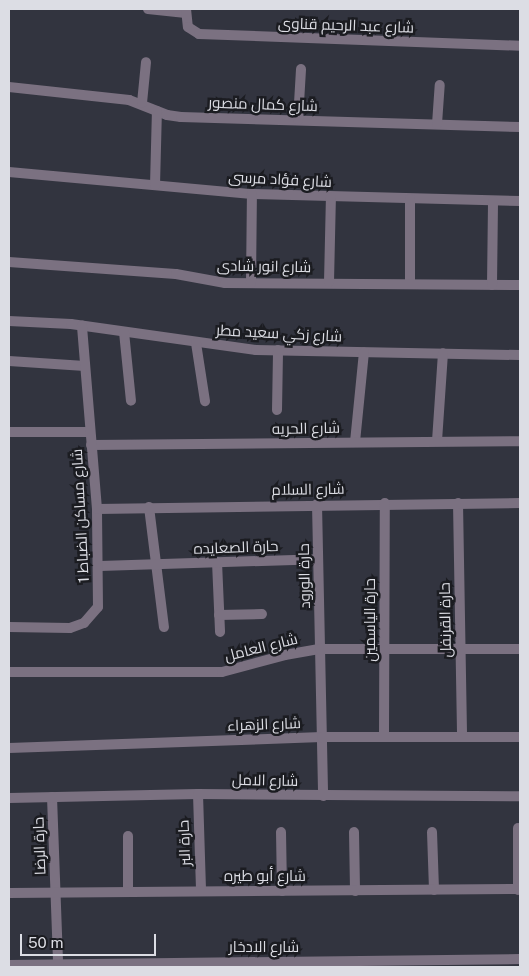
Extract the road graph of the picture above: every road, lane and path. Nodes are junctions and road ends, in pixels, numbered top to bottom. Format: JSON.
{"nodes":[{"id":1,"x":148,"y":9,"type":"edge"},
{"id":2,"x":186,"y":11,"type":"edge"},
{"id":3,"x":520,"y":46,"type":"edge"},
{"id":4,"x":146,"y":62,"type":"dead end"},
{"id":5,"x":301,"y":68,"type":"dead end"},
{"id":6,"x":440,"y":86,"type":"dead end"},
{"id":7,"x":9,"y":87,"type":"edge"},
{"id":8,"x":142,"y":103,"type":"junction"},
{"id":9,"x":157,"y":111,"type":"junction"},
{"id":10,"x":298,"y":120,"type":"junction"},
{"id":11,"x":437,"y":124,"type":"junction"},
{"id":12,"x":520,"y":127,"type":"edge"},
{"id":13,"x":9,"y":172,"type":"edge"},
{"id":14,"x":155,"y":185,"type":"junction"},
{"id":15,"x":252,"y":194,"type":"junction"},
{"id":16,"x":331,"y":196,"type":"junction"},
{"id":17,"x":410,"y":198,"type":"junction"},
{"id":18,"x":493,"y":201,"type":"junction"},
{"id":19,"x":520,"y":201,"type":"edge"},
{"id":20,"x":9,"y":262,"type":"edge"},
{"id":21,"x":329,"y":282,"type":"junction"},
{"id":22,"x":251,"y":283,"type":"junction"},
{"id":23,"x":410,"y":284,"type":"junction"},
{"id":24,"x":492,"y":285,"type":"junction"},
{"id":25,"x":520,"y":285,"type":"edge"},
{"id":26,"x":9,"y":320,"type":"edge"},
{"id":27,"x":82,"y":326,"type":"junction"},
{"id":28,"x":124,"y":332,"type":"junction"},
{"id":29,"x":196,"y":343,"type":"junction"},
{"id":30,"x":278,"y":350,"type":"junction"},
{"id":31,"x":364,"y":352,"type":"junction"},
{"id":32,"x":444,"y":353,"type":"junction"},
{"id":33,"x":520,"y":355,"type":"edge"},
{"id":34,"x":9,"y":361,"type":"edge"},
{"id":35,"x":85,"y":366,"type":"junction"},
{"id":36,"x":132,"y":401,"type":"dead end"},
{"id":37,"x":205,"y":401,"type":"dead end"},
{"id":38,"x":277,"y":410,"type":"dead end"},
{"id":39,"x":9,"y":432,"type":"edge"},
{"id":40,"x":90,"y":432,"type":"junction"},
{"id":41,"x":520,"y":441,"type":"edge"},
{"id":42,"x":355,"y":442,"type":"junction"},
{"id":43,"x":437,"y":442,"type":"junction"},
{"id":44,"x":91,"y":445,"type":"junction"},
{"id":45,"x":458,"y":503,"type":"junction"},
{"id":46,"x":520,"y":503,"type":"edge"},
{"id":47,"x":317,"y":504,"type":"junction"},
{"id":48,"x":385,"y":504,"type":"junction"},
{"id":49,"x":149,"y":507,"type":"junction"},
{"id":50,"x":97,"y":508,"type":"junction"},
{"id":51,"x":318,"y":559,"type":"junction"},
{"id":52,"x":217,"y":562,"type":"junction"},
{"id":53,"x":155,"y":564,"type":"junction"},
{"id":54,"x":100,"y":566,"type":"junction"},
{"id":55,"x":262,"y":614,"type":"dead end"},
{"id":56,"x":219,"y":615,"type":"junction"},
{"id":57,"x":9,"y":627,"type":"edge"},
{"id":58,"x":164,"y":627,"type":"dead end"},
{"id":59,"x":220,"y":632,"type":"dead end"},
{"id":60,"x":520,"y":649,"type":"edge"},
{"id":61,"x":320,"y":650,"type":"junction"},
{"id":62,"x":385,"y":650,"type":"junction"},
{"id":63,"x":461,"y":650,"type":"junction"},
{"id":64,"x":9,"y":672,"type":"edge"},
{"id":65,"x":322,"y":737,"type":"junction"},
{"id":66,"x":384,"y":737,"type":"junction"},
{"id":67,"x":462,"y":737,"type":"junction"},
{"id":68,"x":520,"y":737,"type":"edge"},
{"id":69,"x":9,"y":748,"type":"edge"},
{"id":70,"x":198,"y":794,"type":"junction"},
{"id":71,"x":323,"y":796,"type":"junction"},
{"id":72,"x":520,"y":796,"type":"edge"},
{"id":73,"x":52,"y":797,"type":"junction"},
{"id":74,"x":9,"y":798,"type":"edge"},
{"id":75,"x":518,"y":828,"type":"dead end"},
{"id":76,"x":282,"y":832,"type":"dead end"},
{"id":77,"x":354,"y":832,"type":"dead end"},
{"id":78,"x":432,"y":832,"type":"dead end"},
{"id":79,"x":128,"y":836,"type":"dead end"},
{"id":80,"x":201,"y":890,"type":"junction"},
{"id":81,"x":355,"y":890,"type":"junction"},
{"id":82,"x":434,"y":890,"type":"junction"},
{"id":83,"x":519,"y":890,"type":"edge"},
{"id":84,"x":282,"y":891,"type":"junction"},
{"id":85,"x":128,"y":892,"type":"junction"},
{"id":86,"x":56,"y":893,"type":"junction"},
{"id":87,"x":9,"y":894,"type":"edge"},
{"id":88,"x":520,"y":959,"type":"edge"},
{"id":89,"x":509,"y":963,"type":"edge"},
{"id":90,"x":58,"y":964,"type":"junction"},
{"id":91,"x":372,"y":964,"type":"edge"},
{"id":92,"x":439,"y":964,"type":"edge"},
{"id":93,"x":9,"y":965,"type":"edge"},
{"id":94,"x":166,"y":965,"type":"edge"},
{"id":95,"x":234,"y":965,"type":"edge"},
{"id":96,"x":303,"y":965,"type":"edge"},
{"id":97,"x":29,"y":966,"type":"edge"},
{"id":98,"x":99,"y":966,"type":"edge"}],
"edges":[{"from":1,"to":2,"type":"street"},
{"from":2,"to":3,"type":"street","name":"شارع عبد الرحيم قناوى"},
{"from":4,"to":8,"type":"street"},
{"from":5,"to":10,"type":"street"},
{"from":6,"to":11,"type":"street"},
{"from":7,"to":8,"type":"street","name":"شارع كمال منصور"},
{"from":8,"to":9,"type":"street","name":"شارع كمال منصور"},
{"from":9,"to":10,"type":"street","name":"شارع كمال منصور"},
{"from":9,"to":14,"type":"street"},
{"from":10,"to":11,"type":"street","name":"شارع كمال منصور"},
{"from":11,"to":12,"type":"street","name":"شارع كمال منصور"},
{"from":13,"to":14,"type":"street","name":"شارع فؤاد مرسى"},
{"from":14,"to":15,"type":"street","name":"شارع فؤاد مرسى"},
{"from":15,"to":16,"type":"street","name":"شارع فؤاد مرسى"},
{"from":15,"to":22,"type":"street"},
{"from":16,"to":17,"type":"street","name":"شارع فؤاد مرسى"},
{"from":16,"to":21,"type":"street"},
{"from":17,"to":18,"type":"street","name":"شارع فؤاد مرسى"},
{"from":17,"to":23,"type":"street"},
{"from":18,"to":19,"type":"street","name":"شارع فؤاد مرسى"},
{"from":18,"to":24,"type":"street"},
{"from":20,"to":22,"type":"street","name":"شارع انور شادى"},
{"from":21,"to":22,"type":"street","name":"شارع انور شادى"},
{"from":21,"to":23,"type":"street","name":"شارع انور شادى"},
{"from":23,"to":24,"type":"street","name":"شارع انور شادى"},
{"from":24,"to":25,"type":"street","name":"شارع انور شادى"},
{"from":26,"to":27,"type":"street","name":"شارع زكي سعيد مطر"},
{"from":27,"to":28,"type":"street","name":"شارع زكي سعيد مطر"},
{"from":27,"to":35,"type":"street","name":"شارع مساكن الضباط 1"},
{"from":28,"to":29,"type":"street","name":"شارع زكي سعيد مطر"},
{"from":28,"to":36,"type":"street"},
{"from":29,"to":30,"type":"street","name":"شارع زكي سعيد مطر"},
{"from":29,"to":37,"type":"street"},
{"from":30,"to":31,"type":"street","name":"شارع زكي سعيد مطر"},
{"from":30,"to":38,"type":"street"},
{"from":31,"to":32,"type":"street","name":"شارع زكي سعيد مطر"},
{"from":31,"to":42,"type":"street"},
{"from":32,"to":33,"type":"street","name":"شارع زكي سعيد مطر"},
{"from":32,"to":43,"type":"street"},
{"from":34,"to":35,"type":"street"},
{"from":35,"to":40,"type":"street","name":"شارع مساكن الضباط 1"},
{"from":39,"to":40,"type":"street"},
{"from":40,"to":44,"type":"street","name":"شارع مساكن الضباط 1"},
{"from":41,"to":43,"type":"street","name":"شارع الحريه"},
{"from":42,"to":43,"type":"street","name":"شارع الحريه"},
{"from":42,"to":44,"type":"street","name":"شارع الحريه"},
{"from":44,"to":50,"type":"street","name":"شارع مساكن الضباط 1"},
{"from":45,"to":46,"type":"street","name":"شارع السلام"},
{"from":45,"to":48,"type":"street","name":"شارع السلام"},
{"from":45,"to":63,"type":"street","name":"حارة القرنفل"},
{"from":47,"to":48,"type":"street","name":"شارع السلام"},
{"from":47,"to":49,"type":"street","name":"شارع السلام"},
{"from":47,"to":51,"type":"street","name":"حارة الورود"},
{"from":48,"to":62,"type":"street","name":"حارة الياسمين"},
{"from":49,"to":50,"type":"street","name":"شارع السلام"},
{"from":49,"to":53,"type":"street"},
{"from":50,"to":54,"type":"street","name":"شارع مساكن الضباط 1"},
{"from":51,"to":52,"type":"street","name":"حارة الصعايده"},
{"from":51,"to":61,"type":"street","name":"حارة الورود"},
{"from":52,"to":53,"type":"street","name":"حارة الصعايده"},
{"from":52,"to":56,"type":"street"},
{"from":53,"to":54,"type":"street","name":"حارة الصعايده"},
{"from":53,"to":58,"type":"street"},
{"from":54,"to":57,"type":"street","name":"شارع مساكن الضباط 1"},
{"from":55,"to":56,"type":"street"},
{"from":56,"to":59,"type":"street"},
{"from":60,"to":63,"type":"street","name":"شارع العامل"},
{"from":61,"to":62,"type":"street","name":"شارع العامل"},
{"from":61,"to":64,"type":"street","name":"شارع العامل"},
{"from":61,"to":65,"type":"street","name":"حارة الورود"},
{"from":62,"to":63,"type":"street","name":"شارع العامل"},
{"from":62,"to":66,"type":"street","name":"حارة الياسمين"},
{"from":63,"to":67,"type":"street","name":"حارة القرنفل"},
{"from":65,"to":66,"type":"street","name":"شارع الزهراء"},
{"from":65,"to":69,"type":"street","name":"شارع الزهراء"},
{"from":65,"to":71,"type":"street","name":"حارة الورود"},
{"from":66,"to":67,"type":"street","name":"شارع الزهراء"},
{"from":67,"to":68,"type":"street","name":"شارع الزهراء"},
{"from":70,"to":71,"type":"street","name":"شارع الامل"},
{"from":70,"to":73,"type":"street","name":"شارع الامل"},
{"from":70,"to":80,"type":"street","name":"حارة البر"},
{"from":71,"to":72,"type":"street","name":"شارع الامل"},
{"from":73,"to":74,"type":"street","name":"شارع الامل"},
{"from":73,"to":86,"type":"street","name":"حارة الرضا"},
{"from":75,"to":83,"type":"street"},
{"from":76,"to":84,"type":"street"},
{"from":77,"to":81,"type":"street"},
{"from":78,"to":82,"type":"street"},
{"from":79,"to":85,"type":"street"},
{"from":80,"to":84,"type":"street","name":"شارع أبو طيره"},
{"from":80,"to":85,"type":"street","name":"شارع أبو طيره"},
{"from":81,"to":82,"type":"street","name":"شارع أبو طيره"},
{"from":81,"to":84,"type":"street","name":"شارع أبو طيره"},
{"from":82,"to":83,"type":"street","name":"شارع أبو طيره"},
{"from":85,"to":86,"type":"street","name":"شارع أبو طيره"},
{"from":86,"to":87,"type":"street","name":"شارع أبو طيره"},
{"from":86,"to":90,"type":"street","name":"حارة الرضا"},
{"from":88,"to":89,"type":"street","name":"شارع الادخار"},
{"from":89,"to":92,"type":"street","name":"شارع الادخار"},
{"from":90,"to":97,"type":"street","name":"شارع الادخار"},
{"from":90,"to":98,"type":"street","name":"شارع الادخار"},
{"from":91,"to":92,"type":"street","name":"شارع الادخار"},
{"from":91,"to":96,"type":"street","name":"شارع الادخار"},
{"from":93,"to":97,"type":"street","name":"شارع الادخار"},
{"from":94,"to":95,"type":"street","name":"شارع الادخار"},
{"from":94,"to":98,"type":"street","name":"شارع الادخار"},
{"from":95,"to":96,"type":"street","name":"شارع الادخار"}]}
